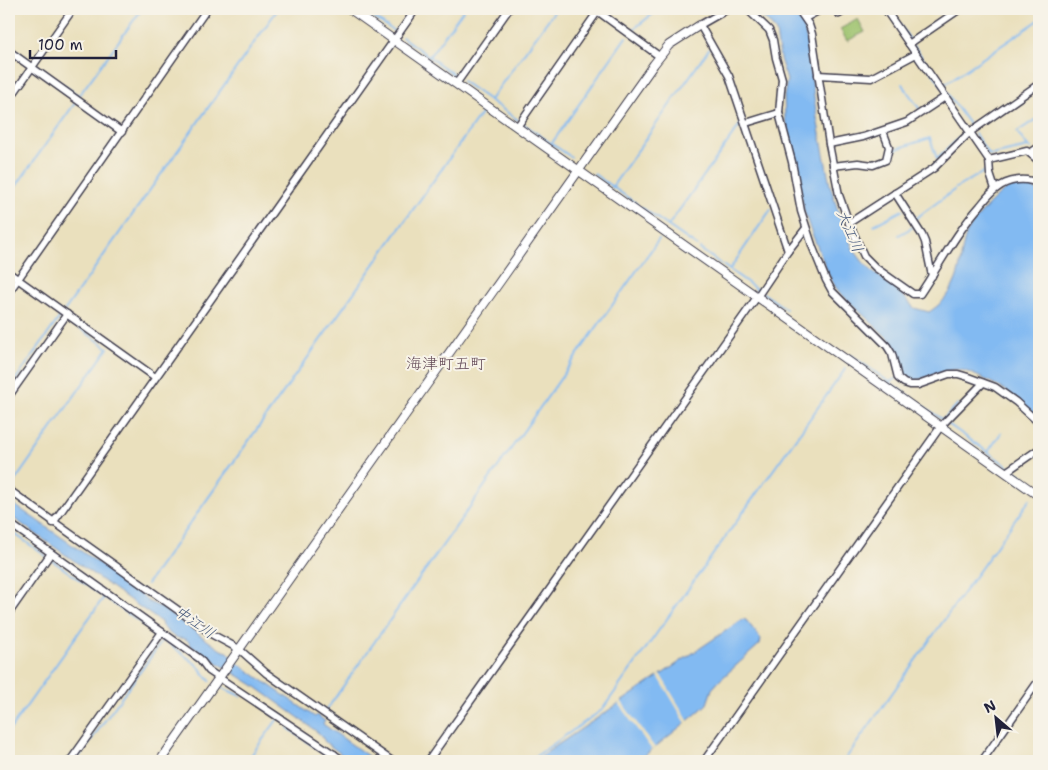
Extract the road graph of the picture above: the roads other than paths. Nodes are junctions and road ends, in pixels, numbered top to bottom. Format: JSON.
{"nodes":[{"id":1,"x":73,"y":9,"type":"edge"},
{"id":2,"x":207,"y":9,"type":"edge"},
{"id":3,"x":350,"y":9,"type":"edge"},
{"id":4,"x":416,"y":9,"type":"edge"},
{"id":5,"x":509,"y":9,"type":"edge"},
{"id":6,"x":728,"y":9,"type":"edge"},
{"id":7,"x":747,"y":9,"type":"edge"},
{"id":8,"x":798,"y":9,"type":"edge"},
{"id":9,"x":822,"y":9,"type":"edge"},
{"id":10,"x":836,"y":9,"type":"edge"},
{"id":11,"x":848,"y":9,"type":"edge"},
{"id":12,"x":885,"y":9,"type":"edge"},
{"id":13,"x":960,"y":9,"type":"edge"},
{"id":14,"x":598,"y":10,"type":"edge"},
{"id":15,"x":805,"y":18,"type":"junction"},
{"id":16,"x":700,"y":25,"type":"junction"},
{"id":17,"x":394,"y":41,"type":"junction"},
{"id":18,"x":910,"y":44,"type":"junction"},
{"id":19,"x":9,"y":51,"type":"edge"},
{"id":20,"x":916,"y":54,"type":"junction"},
{"id":21,"x":659,"y":56,"type":"junction"},
{"id":22,"x":32,"y":68,"type":"junction"},
{"id":23,"x":818,"y":75,"type":"junction"},
{"id":24,"x":456,"y":84,"type":"junction"},
{"id":25,"x":1039,"y":84,"type":"edge"},
{"id":26,"x":945,"y":97,"type":"junction"},
{"id":27,"x":9,"y":100,"type":"edge"},
{"id":28,"x":779,"y":113,"type":"junction"},
{"id":29,"x":746,"y":123,"type":"junction"},
{"id":30,"x":517,"y":127,"type":"junction"},
{"id":31,"x":883,"y":131,"type":"junction"},
{"id":32,"x":122,"y":132,"type":"junction"},
{"id":33,"x":970,"y":132,"type":"junction"},
{"id":34,"x":829,"y":144,"type":"junction"},
{"id":35,"x":1039,"y":147,"type":"edge"},
{"id":36,"x":1030,"y":153,"type":"junction"},
{"id":37,"x":988,"y":160,"type":"junction"},
{"id":38,"x":1039,"y":161,"type":"edge"},
{"id":39,"x":833,"y":166,"type":"junction"},
{"id":40,"x":578,"y":170,"type":"junction"},
{"id":41,"x":1039,"y":184,"type":"edge"},
{"id":42,"x":995,"y":189,"type":"junction"},
{"id":43,"x":895,"y":193,"type":"junction"},
{"id":44,"x":849,"y":224,"type":"junction"},
{"id":45,"x":806,"y":228,"type":"junction"},
{"id":46,"x":788,"y":250,"type":"junction"},
{"id":47,"x":9,"y":273,"type":"edge"},
{"id":48,"x":932,"y":276,"type":"junction"},
{"id":49,"x":18,"y":280,"type":"junction"},
{"id":50,"x":9,"y":292,"type":"edge"},
{"id":51,"x":757,"y":297,"type":"junction"},
{"id":52,"x":67,"y":314,"type":"junction"},
{"id":53,"x":155,"y":377,"type":"junction"},
{"id":54,"x":982,"y":383,"type":"junction"},
{"id":55,"x":9,"y":396,"type":"edge"},
{"id":56,"x":1039,"y":423,"type":"edge"},
{"id":57,"x":942,"y":426,"type":"junction"},
{"id":58,"x":1039,"y":449,"type":"edge"},
{"id":59,"x":1006,"y":472,"type":"junction"},
{"id":60,"x":9,"y":490,"type":"edge"},
{"id":61,"x":1039,"y":496,"type":"edge"},
{"id":62,"x":9,"y":523,"type":"edge"},
{"id":63,"x":53,"y":523,"type":"junction"},
{"id":64,"x":51,"y":553,"type":"junction"},
{"id":65,"x":9,"y":613,"type":"edge"},
{"id":66,"x":162,"y":632,"type":"junction"},
{"id":67,"x":238,"y":651,"type":"junction"},
{"id":68,"x":219,"y":678,"type":"junction"},
{"id":69,"x":1039,"y":680,"type":"edge"},
{"id":70,"x":334,"y":754,"type":"junction"},
{"id":71,"x":70,"y":761,"type":"edge"},
{"id":72,"x":160,"y":761,"type":"edge"},
{"id":73,"x":328,"y":761,"type":"edge"},
{"id":74,"x":344,"y":761,"type":"edge"},
{"id":75,"x":392,"y":761,"type":"edge"},
{"id":76,"x":428,"y":761,"type":"edge"},
{"id":77,"x":704,"y":761,"type":"edge"},
{"id":78,"x":982,"y":761,"type":"edge"}],
"edges":[{"from":1,"to":22,"type":"street"},
{"from":2,"to":32,"type":"street"},
{"from":3,"to":17,"type":"street"},
{"from":4,"to":17,"type":"street"},
{"from":5,"to":24,"type":"street"},
{"from":6,"to":16,"type":"street"},
{"from":7,"to":28,"type":"street"},
{"from":8,"to":15,"type":"street"},
{"from":9,"to":15,"type":"street"},
{"from":10,"to":11,"type":"street"},
{"from":12,"to":18,"type":"street"},
{"from":13,"to":18,"type":"street"},
{"from":14,"to":21,"type":"street"},
{"from":14,"to":30,"type":"street"},
{"from":15,"to":23,"type":"street"},
{"from":16,"to":21,"type":"street"},
{"from":16,"to":29,"type":"street"},
{"from":17,"to":24,"type":"street"},
{"from":17,"to":53,"type":"street"},
{"from":18,"to":20,"type":"street"},
{"from":19,"to":22,"type":"street"},
{"from":20,"to":23,"type":"street"},
{"from":20,"to":26,"type":"street"},
{"from":21,"to":40,"type":"street"},
{"from":22,"to":27,"type":"street"},
{"from":22,"to":32,"type":"street"},
{"from":23,"to":34,"type":"street"},
{"from":24,"to":30,"type":"street"},
{"from":25,"to":33,"type":"street"},
{"from":26,"to":31,"type":"street"},
{"from":26,"to":33,"type":"street"},
{"from":28,"to":29,"type":"street"},
{"from":28,"to":45,"type":"street"},
{"from":29,"to":46,"type":"street"},
{"from":30,"to":40,"type":"street"},
{"from":31,"to":34,"type":"street"},
{"from":31,"to":39,"type":"street"},
{"from":32,"to":49,"type":"street"},
{"from":33,"to":37,"type":"street"},
{"from":33,"to":43,"type":"street"},
{"from":34,"to":39,"type":"street"},
{"from":35,"to":36,"type":"street"},
{"from":36,"to":37,"type":"street"},
{"from":36,"to":38,"type":"street"},
{"from":37,"to":42,"type":"street"},
{"from":39,"to":44,"type":"street"},
{"from":40,"to":51,"type":"street"},
{"from":40,"to":67,"type":"street"},
{"from":41,"to":42,"type":"street"},
{"from":42,"to":48,"type":"street"},
{"from":43,"to":44,"type":"street"},
{"from":43,"to":48,"type":"street"},
{"from":44,"to":48,"type":"street"},
{"from":45,"to":46,"type":"street"},
{"from":45,"to":54,"type":"street"},
{"from":46,"to":51,"type":"street"},
{"from":47,"to":49,"type":"street"},
{"from":49,"to":50,"type":"street"},
{"from":49,"to":52,"type":"street"},
{"from":51,"to":57,"type":"street"},
{"from":51,"to":76,"type":"street"},
{"from":52,"to":53,"type":"street"},
{"from":52,"to":55,"type":"street"},
{"from":53,"to":63,"type":"street"},
{"from":54,"to":56,"type":"street"},
{"from":54,"to":57,"type":"street"},
{"from":57,"to":59,"type":"street"},
{"from":57,"to":77,"type":"street"},
{"from":58,"to":59,"type":"street"},
{"from":59,"to":61,"type":"street"},
{"from":60,"to":63,"type":"street"},
{"from":62,"to":64,"type":"street"},
{"from":63,"to":67,"type":"street"},
{"from":64,"to":65,"type":"street"},
{"from":64,"to":66,"type":"street"},
{"from":66,"to":68,"type":"street"},
{"from":66,"to":71,"type":"street"},
{"from":67,"to":68,"type":"street"},
{"from":67,"to":75,"type":"street"},
{"from":68,"to":70,"type":"street"},
{"from":68,"to":72,"type":"street"},
{"from":69,"to":78,"type":"street"},
{"from":70,"to":73,"type":"street"},
{"from":70,"to":74,"type":"street"}]}
